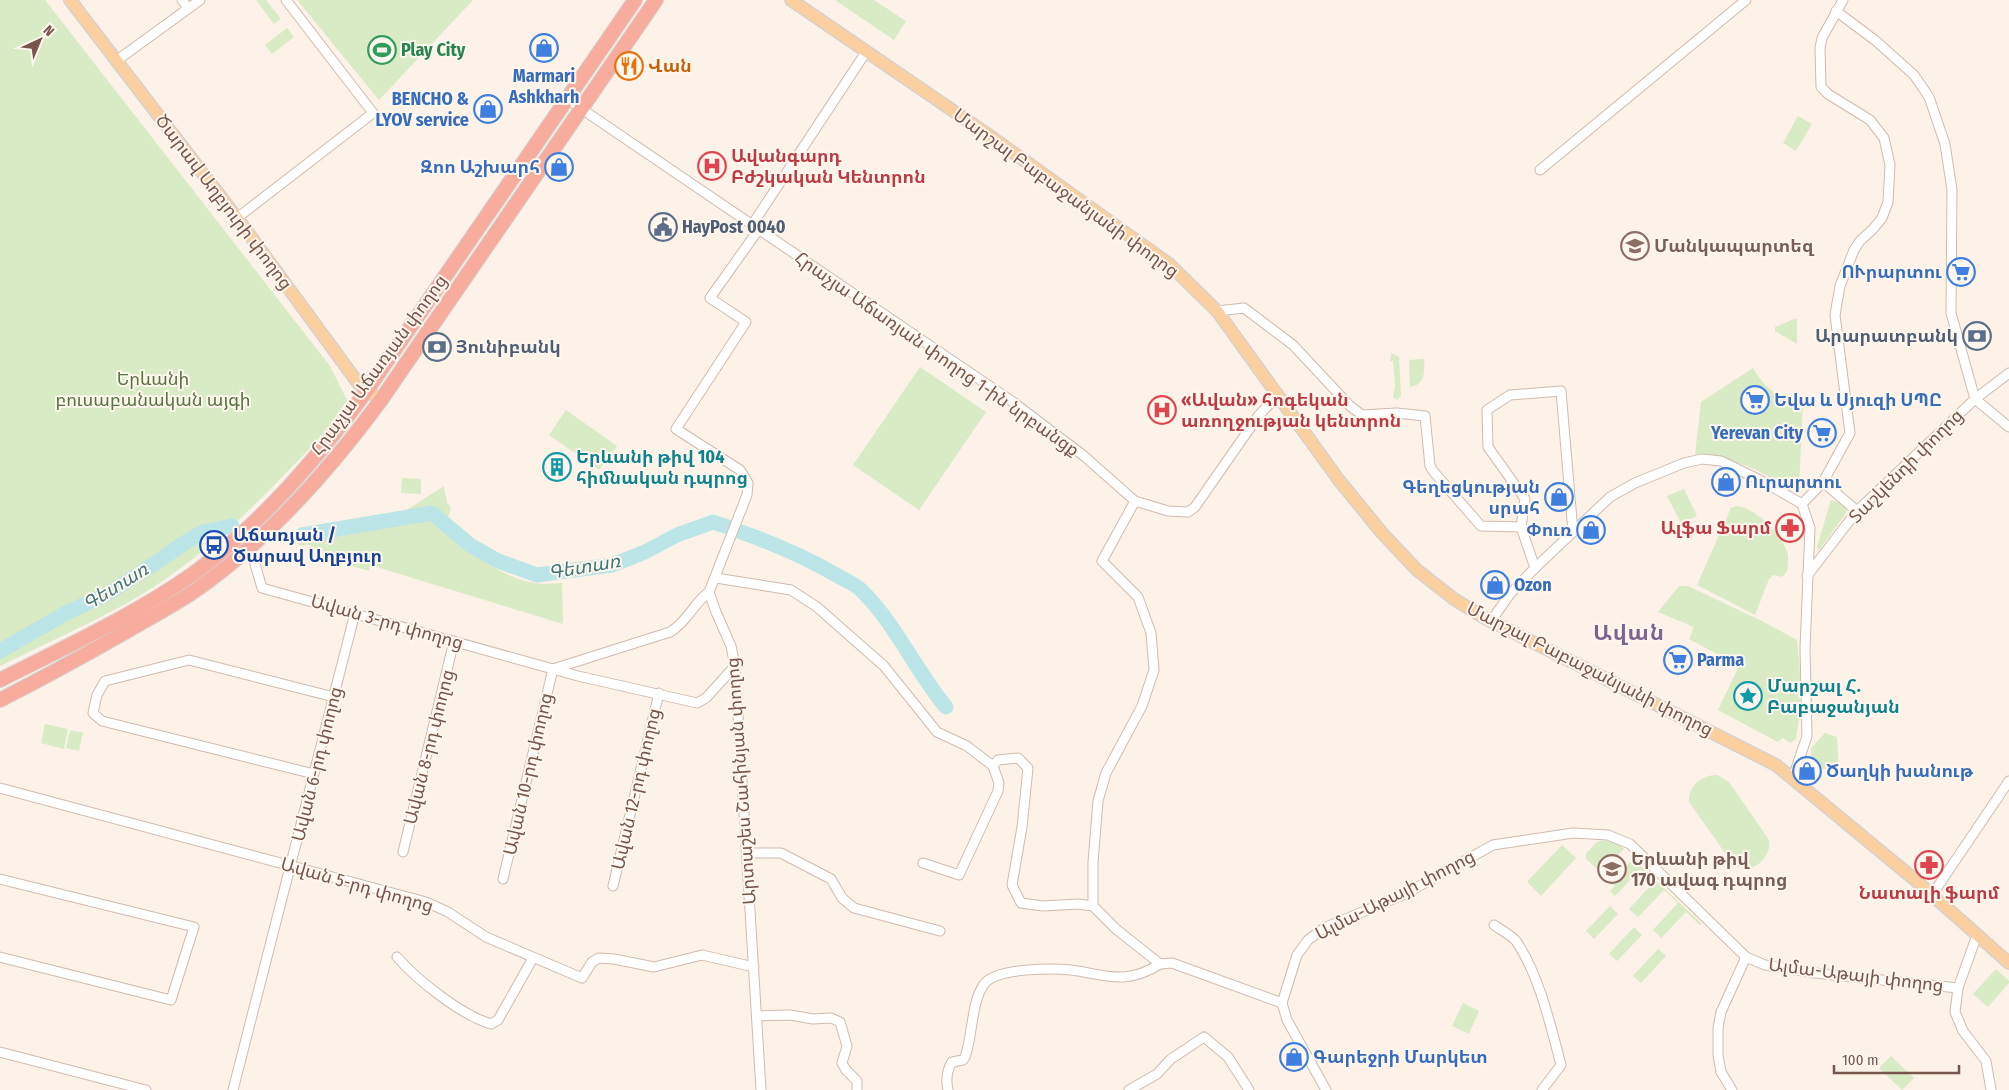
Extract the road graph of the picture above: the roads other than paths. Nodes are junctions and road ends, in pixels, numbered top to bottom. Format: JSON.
{"nodes":[{"id":1,"x":70,"y":0,"type":"edge"},
{"id":2,"x":182,"y":0,"type":"edge"},
{"id":3,"x":200,"y":0,"type":"edge"},
{"id":4,"x":286,"y":0,"type":"edge"},
{"id":5,"x":635,"y":0,"type":"edge"},
{"id":6,"x":656,"y":0,"type":"edge"},
{"id":7,"x":792,"y":0,"type":"edge"},
{"id":8,"x":1746,"y":0,"type":"edge"},
{"id":9,"x":1843,"y":0,"type":"edge"},
{"id":10,"x":188,"y":8,"type":"junction"},
{"id":11,"x":1836,"y":11,"type":"junction"},
{"id":12,"x":866,"y":52,"type":"junction"},
{"id":13,"x":116,"y":61,"type":"junction"},
{"id":14,"x":567,"y":99,"type":"junction"},
{"id":15,"x":582,"y":109,"type":"junction"},
{"id":16,"x":1540,"y":170,"type":"dead end"},
{"id":17,"x":237,"y":218,"type":"junction"},
{"id":18,"x":755,"y":227,"type":"junction"},
{"id":19,"x":1217,"y":311,"type":"junction"},
{"id":20,"x":2009,"y":373,"type":"edge"},
{"id":21,"x":367,"y":390,"type":"junction"},
{"id":22,"x":1278,"y":395,"type":"junction"},
{"id":23,"x":1975,"y":399,"type":"junction"},
{"id":24,"x":381,"y":400,"type":"junction"},
{"id":25,"x":2009,"y":427,"type":"edge"},
{"id":26,"x":1823,"y":482,"type":"junction"},
{"id":27,"x":1135,"y":500,"type":"junction"},
{"id":28,"x":1802,"y":504,"type":"junction"},
{"id":29,"x":1857,"y":511,"type":"junction"},
{"id":30,"x":1522,"y":527,"type":"junction"},
{"id":31,"x":1573,"y":532,"type":"junction"},
{"id":32,"x":250,"y":547,"type":"junction"},
{"id":33,"x":1535,"y":568,"type":"junction"},
{"id":34,"x":1807,"y":576,"type":"junction"},
{"id":35,"x":716,"y":578,"type":"junction"},
{"id":36,"x":709,"y":592,"type":"junction"},
{"id":37,"x":355,"y":613,"type":"junction"},
{"id":38,"x":1491,"y":621,"type":"junction"},
{"id":39,"x":454,"y":641,"type":"junction"},
{"id":40,"x":735,"y":666,"type":"junction"},
{"id":41,"x":553,"y":669,"type":"junction"},
{"id":42,"x":0,"y":680,"type":"edge"},
{"id":43,"x":659,"y":693,"type":"junction"},
{"id":44,"x":334,"y":698,"type":"junction"},
{"id":45,"x":0,"y":700,"type":"edge"},
{"id":46,"x":993,"y":766,"type":"junction"},
{"id":47,"x":314,"y":774,"type":"junction"},
{"id":48,"x":1793,"y":778,"type":"junction"},
{"id":49,"x":2009,"y":781,"type":"edge"},
{"id":50,"x":0,"y":788,"type":"edge"},
{"id":51,"x":403,"y":852,"type":"dead end"},
{"id":52,"x":746,"y":853,"type":"junction"},
{"id":53,"x":923,"y":863,"type":"dead end"},
{"id":54,"x":291,"y":865,"type":"junction"},
{"id":55,"x":503,"y":878,"type":"dead end"},
{"id":56,"x":0,"y":880,"type":"edge"},
{"id":57,"x":613,"y":886,"type":"dead end"},
{"id":58,"x":1932,"y":895,"type":"junction"},
{"id":59,"x":1093,"y":906,"type":"junction"},
{"id":60,"x":1494,"y":925,"type":"dead end"},
{"id":61,"x":940,"y":930,"type":"dead end"},
{"id":62,"x":1977,"y":935,"type":"junction"},
{"id":63,"x":0,"y":957,"type":"edge"},
{"id":64,"x":396,"y":957,"type":"dead end"},
{"id":65,"x":1746,"y":957,"type":"junction"},
{"id":66,"x":533,"y":958,"type":"junction"},
{"id":67,"x":2009,"y":962,"type":"edge"},
{"id":68,"x":1160,"y":964,"type":"junction"},
{"id":69,"x":754,"y":967,"type":"junction"},
{"id":70,"x":1958,"y":988,"type":"junction"},
{"id":71,"x":1282,"y":1003,"type":"junction"},
{"id":72,"x":757,"y":1016,"type":"junction"},
{"id":73,"x":0,"y":1052,"type":"edge"},
{"id":74,"x":146,"y":1090,"type":"edge"},
{"id":75,"x":232,"y":1090,"type":"edge"},
{"id":76,"x":761,"y":1090,"type":"edge"},
{"id":77,"x":857,"y":1090,"type":"edge"},
{"id":78,"x":948,"y":1090,"type":"edge"},
{"id":79,"x":1129,"y":1090,"type":"edge"},
{"id":80,"x":1249,"y":1090,"type":"edge"},
{"id":81,"x":1326,"y":1090,"type":"edge"},
{"id":82,"x":1542,"y":1090,"type":"edge"},
{"id":83,"x":1732,"y":1090,"type":"edge"},
{"id":84,"x":1991,"y":1090,"type":"edge"}],
"edges":[{"from":1,"to":13,"type":"main road","name":"Ծարավ Աղբյուրի փողոց"},
{"from":2,"to":10,"type":"street"},
{"from":3,"to":10,"type":"street"},
{"from":4,"to":17,"type":"street"},
{"from":5,"to":14,"type":"highway","name":"Հրաչյա Աճառյան փողոց"},
{"from":6,"to":15,"type":"highway","name":"Հրաչյա Աճառյան փողոց"},
{"from":7,"to":12,"type":"main road","name":"Մարշալ Բաբաջանյանի փողոց"},
{"from":8,"to":16,"type":"street"},
{"from":9,"to":11,"type":"street"},
{"from":10,"to":13,"type":"street"},
{"from":11,"to":23,"type":"street","name":"Տաշկենդի փողոց"},
{"from":11,"to":26,"type":"street"},
{"from":12,"to":18,"type":"street"},
{"from":12,"to":19,"type":"main road","name":"Մարշալ Բաբաջանյանի փողոց"},
{"from":13,"to":17,"type":"main road","name":"Ծարավ Աղբյուրի փողոց"},
{"from":14,"to":15,"type":"street","name":"Հրաչյա Աճառյան փողոց 1-ին նրբանցք"},
{"from":14,"to":21,"type":"highway","name":"Հրաչյա Աճառյան փողոց"},
{"from":15,"to":18,"type":"street","name":"Հրաչյա Աճառյան փողոց 1-ին նրբանցք"},
{"from":15,"to":24,"type":"highway","name":"Հրաչյա Աճառյան փողոց"},
{"from":17,"to":21,"type":"main road","name":"Ծարավ Աղբյուրի փողոց"},
{"from":18,"to":27,"type":"street","name":"Հրաչյա Աճառյան փողոց 1-ին նրբանցք"},
{"from":18,"to":35,"type":"street"},
{"from":19,"to":22,"type":"main road","name":"Մարշալ Բաբաջանյանի փողոց"},
{"from":19,"to":30,"type":"street"},
{"from":20,"to":23,"type":"street","name":"Տաշկենդի փողոց"},
{"from":21,"to":24,"type":"main road","name":"Ծարավ Աղբյուրի փողոց"},
{"from":21,"to":42,"type":"highway","name":"Հրաչյա Աճառյան փողոց"},
{"from":22,"to":27,"type":"street"},
{"from":22,"to":38,"type":"main road","name":"Մարշալ Բաբաջանյանի փողոց"},
{"from":23,"to":25,"type":"street"},
{"from":23,"to":29,"type":"street","name":"Տաշկենդի փողոց"},
{"from":24,"to":32,"type":"highway","name":"Հրաչյա Աճառյան փողոց"},
{"from":26,"to":28,"type":"street"},
{"from":26,"to":29,"type":"street"},
{"from":27,"to":59,"type":"street"},
{"from":28,"to":31,"type":"street"},
{"from":28,"to":34,"type":"street"},
{"from":29,"to":34,"type":"street","name":"Տաշկենդի փողոց"},
{"from":30,"to":31,"type":"street"},
{"from":30,"to":33,"type":"street"},
{"from":31,"to":33,"type":"street"},
{"from":32,"to":37,"type":"street","name":"Ավան 3-րդ փողոց"},
{"from":32,"to":45,"type":"highway","name":"Հրաչյա Աճառյան փողոց"},
{"from":33,"to":38,"type":"street"},
{"from":34,"to":48,"type":"street"},
{"from":35,"to":36,"type":"street"},
{"from":35,"to":46,"type":"street"},
{"from":36,"to":40,"type":"street","name":"Արտաշես Շահինյան փողոց"},
{"from":36,"to":41,"type":"street"},
{"from":37,"to":39,"type":"street","name":"Ավան 3-րդ փողոց"},
{"from":37,"to":44,"type":"street","name":"Ավան 6-րդ փողոց"},
{"from":38,"to":48,"type":"main road","name":"Մարշալ Բաբաջանյանի փողոց"},
{"from":39,"to":41,"type":"street","name":"Ավան 3-րդ փողոց"},
{"from":39,"to":51,"type":"street","name":"Ավան 8-րդ փողոց"},
{"from":40,"to":43,"type":"street","name":"Ավան 3-րդ փողոց"},
{"from":40,"to":52,"type":"street","name":"Արտաշես Շահինյան փողոց"},
{"from":41,"to":43,"type":"street","name":"Ավան 3-րդ փողոց"},
{"from":41,"to":55,"type":"street","name":"Ավան 10-րդ փողոց"},
{"from":43,"to":57,"type":"street","name":"Ավան 12-րդ փողոց"},
{"from":44,"to":47,"type":"street","name":"Ավան 6-րդ փողոց"},
{"from":44,"to":47,"type":"street"},
{"from":46,"to":53,"type":"street"},
{"from":46,"to":59,"type":"street"},
{"from":47,"to":54,"type":"street","name":"Ավան 6-րդ փողոց"},
{"from":48,"to":58,"type":"main road","name":"Մարշալ Բաբաջանյանի փողոց"},
{"from":49,"to":58,"type":"street"},
{"from":50,"to":54,"type":"street","name":"Ավան 5-րդ փողոց"},
{"from":52,"to":61,"type":"street"},
{"from":52,"to":69,"type":"street","name":"Արտաշես Շահինյան փողոց"},
{"from":54,"to":66,"type":"street","name":"Ավան 5-րդ փողոց"},
{"from":54,"to":75,"type":"street","name":"Ավան 6-րդ փողոց"},
{"from":56,"to":63,"type":"street"},
{"from":58,"to":62,"type":"main road","name":"Մարշալ Բաբաջանյանի փողոց"},
{"from":59,"to":68,"type":"street"},
{"from":60,"to":82,"type":"street"},
{"from":62,"to":67,"type":"main road","name":"Մարշալ Բաբաջանյանի փողոց"},
{"from":62,"to":70,"type":"street","name":"Ալմա-Աթայի փողոց"},
{"from":64,"to":66,"type":"street"},
{"from":65,"to":70,"type":"street","name":"Ալմա-Աթայի փողոց"},
{"from":65,"to":71,"type":"street","name":"Ալմա-Աթայի փողոց"},
{"from":65,"to":83,"type":"street"},
{"from":66,"to":69,"type":"street","name":"Ավան 5-րդ փողոց"},
{"from":68,"to":71,"type":"street"},
{"from":68,"to":78,"type":"street"},
{"from":69,"to":72,"type":"street","name":"Արտաշես Շահինյան փողոց"},
{"from":70,"to":84,"type":"street"},
{"from":71,"to":81,"type":"street"},
{"from":72,"to":76,"type":"street","name":"Արտաշես Շահինյան փողոց"},
{"from":72,"to":77,"type":"street"},
{"from":73,"to":74,"type":"street"},
{"from":79,"to":80,"type":"street"}]}
